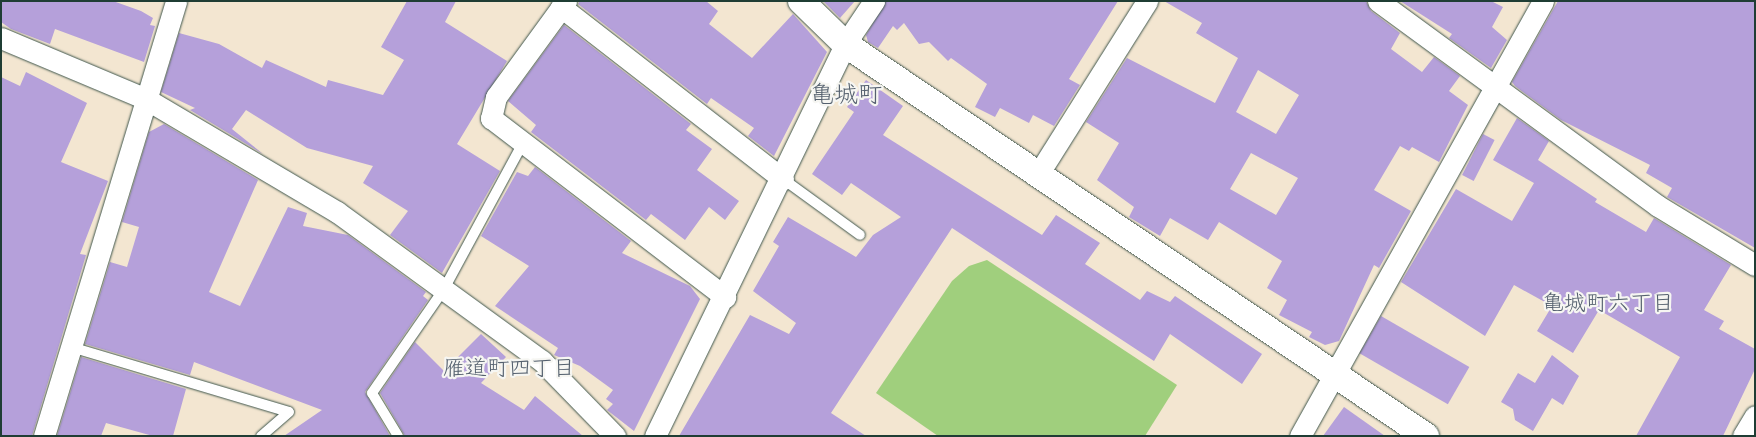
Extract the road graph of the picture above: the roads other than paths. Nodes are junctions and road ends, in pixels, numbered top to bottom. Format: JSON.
{"nodes":[{"id":1,"x":176,"y":1,"type":"edge"},
{"id":2,"x":802,"y":1,"type":"edge"},
{"id":3,"x":874,"y":1,"type":"edge"},
{"id":4,"x":1146,"y":1,"type":"edge"},
{"id":5,"x":1378,"y":1,"type":"edge"},
{"id":6,"x":1543,"y":1,"type":"edge"},
{"id":7,"x":560,"y":3,"type":"edge"},
{"id":8,"x":1,"y":38,"type":"edge"},
{"id":9,"x":845,"y":44,"type":"junction"},
{"id":10,"x":1494,"y":87,"type":"junction"},
{"id":11,"x":146,"y":99,"type":"junction"},
{"id":12,"x":523,"y":144,"type":"junction"},
{"id":13,"x":1037,"y":176,"type":"junction"},
{"id":14,"x":783,"y":179,"type":"junction"},
{"id":15,"x":860,"y":235,"type":"dead end"},
{"id":16,"x":1755,"y":265,"type":"edge"},
{"id":17,"x":444,"y":289,"type":"junction"},
{"id":18,"x":725,"y":297,"type":"junction"},
{"id":19,"x":71,"y":347,"type":"junction"},
{"id":20,"x":1335,"y":374,"type":"junction"},
{"id":21,"x":1755,"y":416,"type":"edge"},
{"id":22,"x":44,"y":436,"type":"edge"},
{"id":23,"x":261,"y":436,"type":"edge"},
{"id":24,"x":398,"y":436,"type":"edge"},
{"id":25,"x":615,"y":436,"type":"edge"},
{"id":26,"x":654,"y":436,"type":"edge"},
{"id":27,"x":1300,"y":436,"type":"edge"},
{"id":28,"x":1426,"y":436,"type":"edge"},
{"id":29,"x":1742,"y":436,"type":"edge"}],
"edges":[{"from":1,"to":11,"type":"street"},
{"from":2,"to":9,"type":"street"},
{"from":3,"to":9,"type":"street"},
{"from":4,"to":13,"type":"street"},
{"from":5,"to":10,"type":"street"},
{"from":6,"to":10,"type":"street"},
{"from":7,"to":12,"type":"street"},
{"from":7,"to":14,"type":"street"},
{"from":8,"to":11,"type":"street"},
{"from":9,"to":13,"type":"street"},
{"from":9,"to":14,"type":"street"},
{"from":10,"to":16,"type":"street"},
{"from":10,"to":20,"type":"street"},
{"from":11,"to":17,"type":"street"},
{"from":11,"to":19,"type":"street"},
{"from":12,"to":17,"type":"lane"},
{"from":12,"to":18,"type":"street"},
{"from":13,"to":20,"type":"street"},
{"from":14,"to":15,"type":"lane"},
{"from":14,"to":18,"type":"street"},
{"from":17,"to":24,"type":"lane"},
{"from":17,"to":25,"type":"street"},
{"from":18,"to":26,"type":"street"},
{"from":19,"to":22,"type":"street"},
{"from":19,"to":23,"type":"lane"},
{"from":20,"to":27,"type":"street"},
{"from":20,"to":28,"type":"street"},
{"from":21,"to":29,"type":"street"}]}
